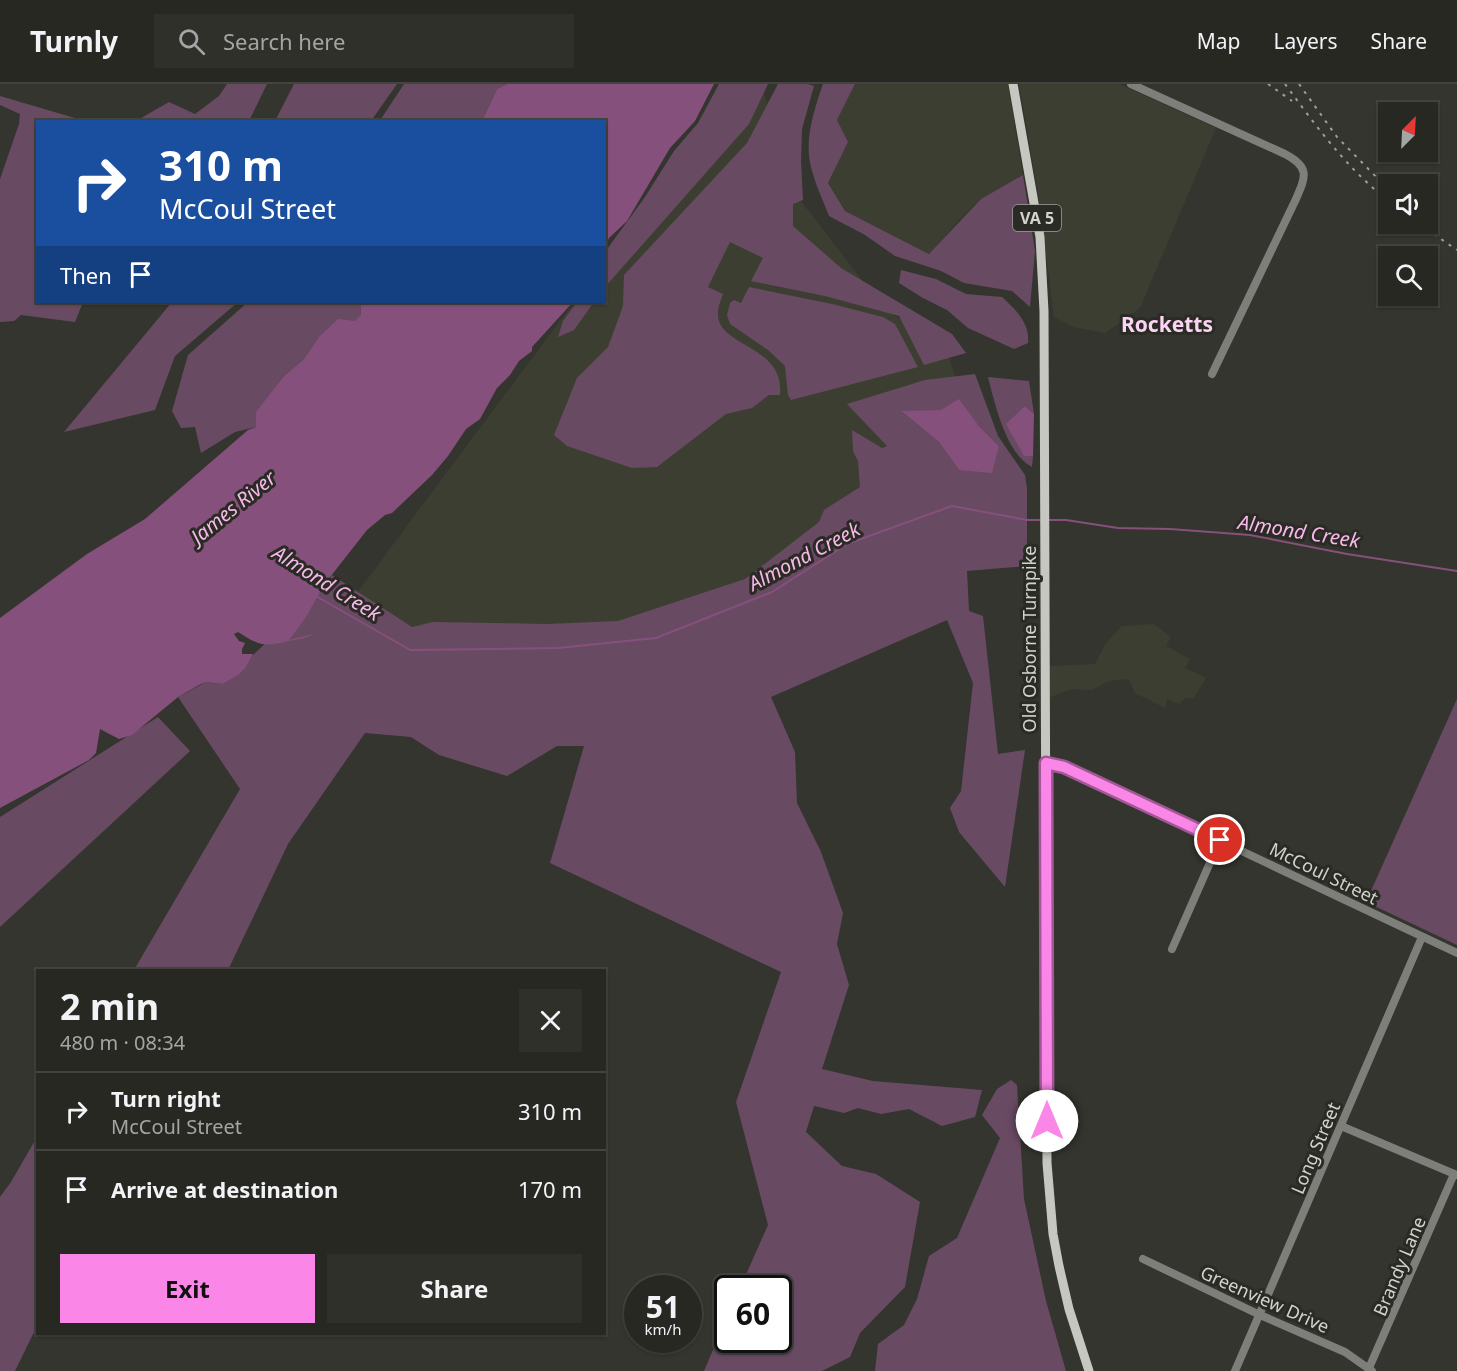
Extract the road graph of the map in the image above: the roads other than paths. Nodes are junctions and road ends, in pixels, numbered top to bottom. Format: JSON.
{"nodes":[{"id":1,"x":1013,"y":84,"type":"edge"},
{"id":2,"x":1131,"y":84,"type":"edge"},
{"id":3,"x":1212,"y":374,"type":"dead end"},
{"id":4,"x":1046,"y":763,"type":"junction"},
{"id":5,"x":1220,"y":840,"type":"junction"},
{"id":6,"x":1422,"y":937,"type":"junction"},
{"id":7,"x":1172,"y":949,"type":"dead end"},
{"id":8,"x":1457,"y":953,"type":"edge"},
{"id":9,"x":1341,"y":1126,"type":"junction"},
{"id":10,"x":1456,"y":1175,"type":"edge"},
{"id":11,"x":1143,"y":1259,"type":"dead end"},
{"id":12,"x":1260,"y":1315,"type":"junction"},
{"id":13,"x":1371,"y":1370,"type":"edge"},
{"id":14,"x":1089,"y":1371,"type":"edge"},
{"id":15,"x":1235,"y":1371,"type":"edge"}],
"edges":[{"from":1,"to":4,"type":"main road","name":"Old Osborne Turnpike","number":"VA 5"},
{"from":2,"to":3,"type":"street"},
{"from":4,"to":5,"type":"street","name":"McCoul Street"},
{"from":4,"to":14,"type":"main road","name":"Old Osborne Turnpike","number":"VA 5"},
{"from":5,"to":6,"type":"street","name":"McCoul Street"},
{"from":5,"to":7,"type":"street"},
{"from":6,"to":8,"type":"street","name":"McCoul Street"},
{"from":6,"to":9,"type":"street","name":"Long Street"},
{"from":9,"to":10,"type":"street"},
{"from":9,"to":12,"type":"street","name":"Long Street"},
{"from":10,"to":13,"type":"street","name":"Brandy Lane"},
{"from":11,"to":12,"type":"street","name":"Greenview Drive"},
{"from":12,"to":13,"type":"street","name":"Greenview Drive"},
{"from":12,"to":15,"type":"street","name":"Long Street"}]}
